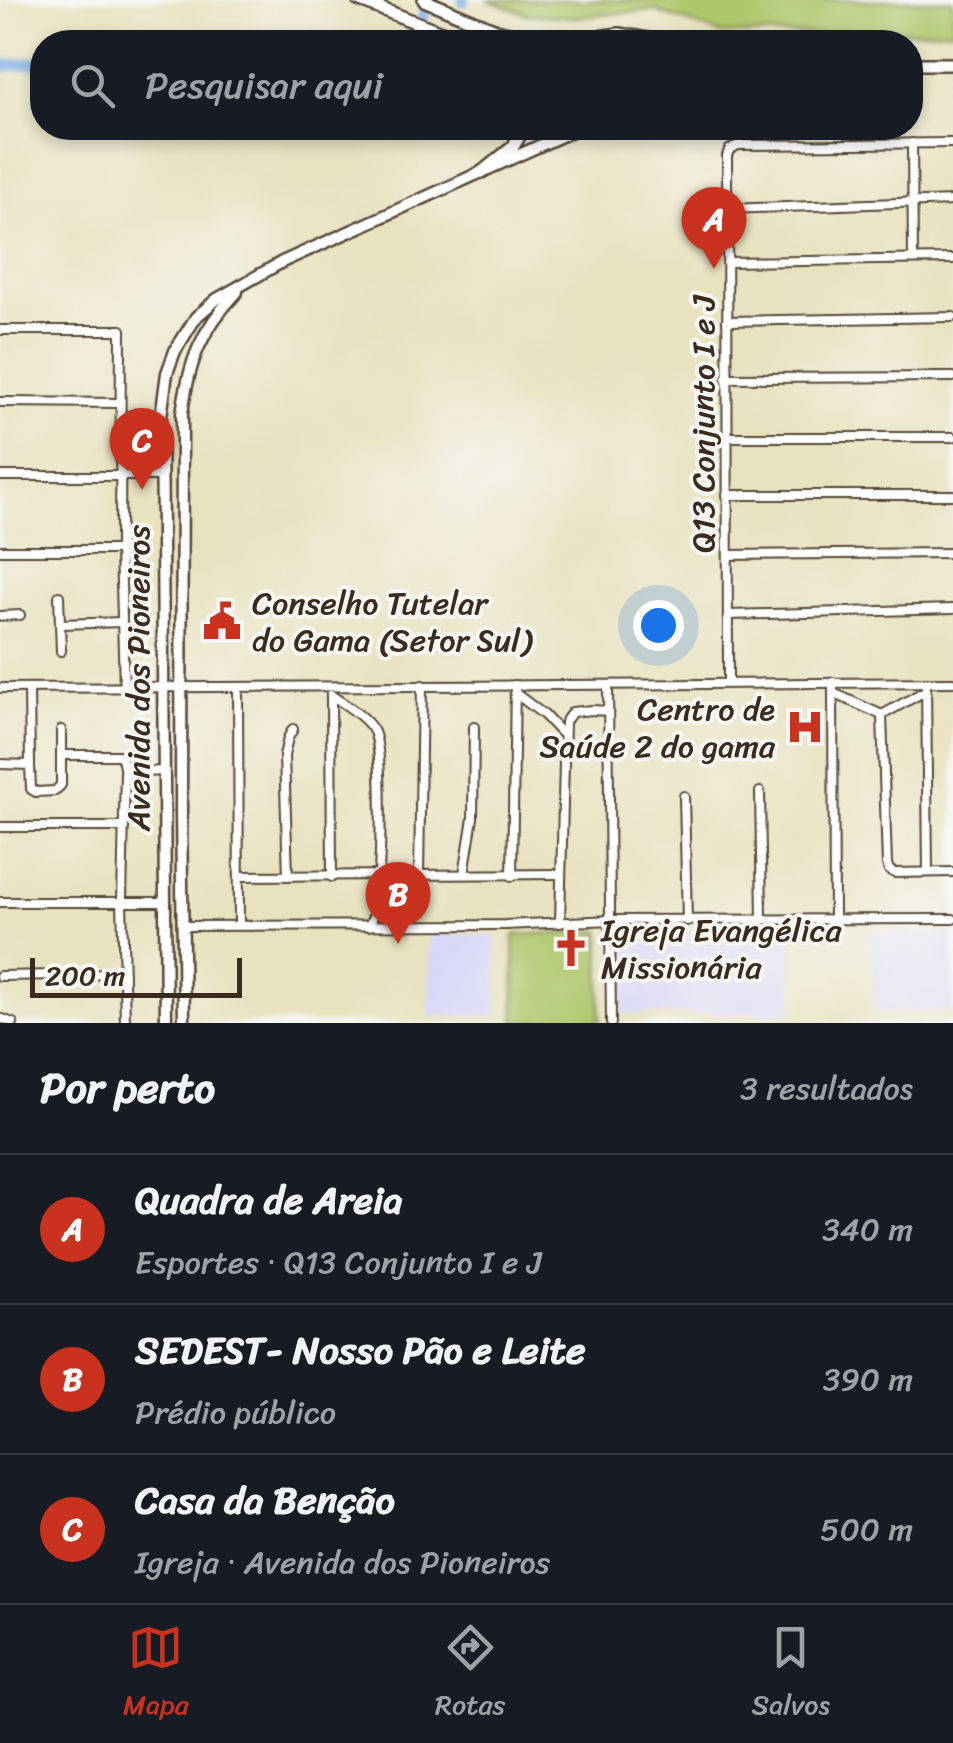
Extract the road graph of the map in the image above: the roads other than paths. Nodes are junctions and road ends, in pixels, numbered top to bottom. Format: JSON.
{"nodes":[{"id":1,"x":358,"y":0,"type":"edge"},
{"id":2,"x":424,"y":0,"type":"edge"},
{"id":3,"x":433,"y":30,"type":"edge"},
{"id":4,"x":496,"y":30,"type":"edge"},
{"id":5,"x":923,"y":64,"type":"edge"},
{"id":6,"x":953,"y":64,"type":"edge"},
{"id":7,"x":517,"y":140,"type":"edge"},
{"id":8,"x":552,"y":140,"type":"edge"},
{"id":9,"x":912,"y":143,"type":"junction"},
{"id":10,"x":953,"y":143,"type":"edge"},
{"id":11,"x":482,"y":172,"type":"junction"},
{"id":12,"x":953,"y":201,"type":"edge"},
{"id":13,"x":913,"y":202,"type":"junction"},
{"id":14,"x":728,"y":209,"type":"junction"},
{"id":15,"x":914,"y":258,"type":"junction"},
{"id":16,"x":953,"y":259,"type":"edge"},
{"id":17,"x":728,"y":262,"type":"junction"},
{"id":18,"x":245,"y":284,"type":"junction"},
{"id":19,"x":953,"y":317,"type":"edge"},
{"id":20,"x":726,"y":321,"type":"junction"},
{"id":21,"x":0,"y":330,"type":"edge"},
{"id":22,"x":167,"y":373,"type":"junction"},
{"id":23,"x":187,"y":376,"type":"junction"},
{"id":24,"x":953,"y":377,"type":"edge"},
{"id":25,"x":726,"y":378,"type":"junction"},
{"id":26,"x":0,"y":402,"type":"edge"},
{"id":27,"x":120,"y":403,"type":"junction"},
{"id":28,"x":953,"y":436,"type":"edge"},
{"id":29,"x":726,"y":437,"type":"junction"},
{"id":30,"x":0,"y":476,"type":"edge"},
{"id":31,"x":121,"y":476,"type":"junction"},
{"id":32,"x":162,"y":476,"type":"junction"},
{"id":33,"x":727,"y":495,"type":"junction"},
{"id":34,"x":953,"y":495,"type":"edge"},
{"id":35,"x":0,"y":550,"type":"edge"},
{"id":36,"x":120,"y":550,"type":"junction"},
{"id":37,"x":953,"y":553,"type":"edge"},
{"id":38,"x":728,"y":555,"type":"junction"},
{"id":39,"x":162,"y":578,"type":"junction"},
{"id":40,"x":181,"y":579,"type":"junction"},
{"id":41,"x":59,"y":596,"type":"dead end"},
{"id":42,"x":953,"y":609,"type":"edge"},
{"id":43,"x":728,"y":614,"type":"junction"},
{"id":44,"x":0,"y":616,"type":"edge"},
{"id":45,"x":20,"y":616,"type":"dead end"},
{"id":46,"x":122,"y":622,"type":"junction"},
{"id":47,"x":61,"y":624,"type":"junction"},
{"id":48,"x":61,"y":652,"type":"dead end"},
{"id":49,"x":832,"y":682,"type":"junction"},
{"id":50,"x":953,"y":682,"type":"edge"},
{"id":51,"x":728,"y":683,"type":"junction"},
{"id":52,"x":422,"y":685,"type":"junction"},
{"id":53,"x":608,"y":686,"type":"junction"},
{"id":54,"x":124,"y":687,"type":"junction"},
{"id":55,"x":238,"y":687,"type":"junction"},
{"id":56,"x":925,"y":687,"type":"junction"},
{"id":57,"x":0,"y":688,"type":"edge"},
{"id":58,"x":29,"y":688,"type":"junction"},
{"id":59,"x":162,"y":688,"type":"junction"},
{"id":60,"x":182,"y":688,"type":"junction"},
{"id":61,"x":515,"y":689,"type":"junction"},
{"id":62,"x":331,"y":690,"type":"junction"},
{"id":63,"x":833,"y":694,"type":"junction"},
{"id":64,"x":608,"y":710,"type":"junction"},
{"id":65,"x":882,"y":715,"type":"junction"},
{"id":66,"x":474,"y":728,"type":"dead end"},
{"id":67,"x":294,"y":729,"type":"dead end"},
{"id":68,"x":61,"y":730,"type":"dead end"},
{"id":69,"x":564,"y":736,"type":"junction"},
{"id":70,"x":61,"y":755,"type":"junction"},
{"id":71,"x":0,"y":764,"type":"edge"},
{"id":72,"x":30,"y":766,"type":"junction"},
{"id":73,"x":164,"y":771,"type":"junction"},
{"id":74,"x":125,"y":773,"type":"junction"},
{"id":75,"x":760,"y":792,"type":"dead end"},
{"id":76,"x":684,"y":796,"type":"dead end"},
{"id":77,"x":182,"y":814,"type":"junction"},
{"id":78,"x":164,"y":816,"type":"junction"},
{"id":79,"x":0,"y":827,"type":"edge"},
{"id":80,"x":124,"y":827,"type":"junction"},
{"id":81,"x":164,"y":829,"type":"junction"},
{"id":82,"x":182,"y":830,"type":"junction"},
{"id":83,"x":928,"y":872,"type":"junction"},
{"id":84,"x":953,"y":872,"type":"edge"},
{"id":85,"x":464,"y":874,"type":"junction"},
{"id":86,"x":560,"y":874,"type":"junction"},
{"id":87,"x":240,"y":876,"type":"junction"},
{"id":88,"x":288,"y":876,"type":"junction"},
{"id":89,"x":332,"y":876,"type":"junction"},
{"id":90,"x":377,"y":876,"type":"junction"},
{"id":91,"x":419,"y":876,"type":"junction"},
{"id":92,"x":512,"y":876,"type":"junction"},
{"id":93,"x":122,"y":900,"type":"junction"},
{"id":94,"x":0,"y":902,"type":"edge"},
{"id":95,"x":164,"y":902,"type":"junction"},
{"id":96,"x":762,"y":919,"type":"junction"},
{"id":97,"x":834,"y":919,"type":"junction"},
{"id":98,"x":953,"y":919,"type":"edge"},
{"id":99,"x":612,"y":920,"type":"junction"},
{"id":100,"x":687,"y":921,"type":"junction"},
{"id":101,"x":560,"y":923,"type":"junction"},
{"id":102,"x":239,"y":925,"type":"junction"},
{"id":103,"x":182,"y":926,"type":"junction"},
{"id":104,"x":369,"y":926,"type":"junction"},
{"id":105,"x":0,"y":968,"type":"edge"},
{"id":106,"x":124,"y":974,"type":"junction"},
{"id":107,"x":0,"y":976,"type":"edge"},
{"id":108,"x":0,"y":1018,"type":"edge"},
{"id":109,"x":13,"y":1023,"type":"edge"},
{"id":110,"x":125,"y":1023,"type":"edge"},
{"id":111,"x":166,"y":1023,"type":"edge"},
{"id":112,"x":184,"y":1023,"type":"edge"},
{"id":113,"x":611,"y":1023,"type":"edge"}],
"edges":[{"from":1,"to":3,"type":"highway"},
{"from":2,"to":4,"type":"highway"},
{"from":5,"to":6,"type":"highway"},
{"from":7,"to":11,"type":"highway"},
{"from":8,"to":11,"type":"main road"},
{"from":9,"to":10,"type":"street","name":"Q13 Conjunto I e J"},
{"from":9,"to":13,"type":"street"},
{"from":9,"to":14,"type":"street","name":"Q13 Conjunto I e J"},
{"from":11,"to":18,"type":"main road"},
{"from":12,"to":13,"type":"street"},
{"from":13,"to":14,"type":"street"},
{"from":13,"to":15,"type":"street"},
{"from":14,"to":17,"type":"street","name":"Q13 Conjunto I e J"},
{"from":15,"to":16,"type":"street"},
{"from":15,"to":17,"type":"street"},
{"from":17,"to":20,"type":"street","name":"Q13 Conjunto I e J"},
{"from":18,"to":22,"type":"main road","name":"Avenida dos Pioneiros"},
{"from":18,"to":23,"type":"main road","name":"Avenida dos Pioneiros"},
{"from":19,"to":20,"type":"street"},
{"from":20,"to":25,"type":"street","name":"Q13 Conjunto I e J"},
{"from":21,"to":27,"type":"street"},
{"from":22,"to":23,"type":"main road"},
{"from":22,"to":32,"type":"main road","name":"Avenida dos Pioneiros"},
{"from":23,"to":40,"type":"main road","name":"Avenida dos Pioneiros"},
{"from":24,"to":25,"type":"street"},
{"from":25,"to":29,"type":"street","name":"Q13 Conjunto I e J"},
{"from":26,"to":27,"type":"street"},
{"from":27,"to":31,"type":"street"},
{"from":28,"to":29,"type":"street"},
{"from":29,"to":33,"type":"street","name":"Q13 Conjunto I e J"},
{"from":30,"to":31,"type":"street"},
{"from":31,"to":32,"type":"street"},
{"from":31,"to":36,"type":"street"},
{"from":32,"to":39,"type":"main road","name":"Avenida dos Pioneiros"},
{"from":33,"to":34,"type":"street"},
{"from":33,"to":38,"type":"street","name":"Q13 Conjunto I e J"},
{"from":35,"to":36,"type":"street"},
{"from":36,"to":46,"type":"street"},
{"from":37,"to":38,"type":"street"},
{"from":38,"to":43,"type":"street","name":"Q13 Conjunto I e J"},
{"from":39,"to":40,"type":"main road"},
{"from":39,"to":59,"type":"main road","name":"Avenida dos Pioneiros"},
{"from":40,"to":60,"type":"main road","name":"Avenida dos Pioneiros"},
{"from":41,"to":47,"type":"street"},
{"from":42,"to":43,"type":"street"},
{"from":43,"to":51,"type":"street","name":"Q13 Conjunto I e J"},
{"from":44,"to":45,"type":"street"},
{"from":46,"to":47,"type":"street"},
{"from":46,"to":54,"type":"street"},
{"from":47,"to":48,"type":"street"},
{"from":49,"to":51,"type":"street"},
{"from":49,"to":56,"type":"street"},
{"from":49,"to":63,"type":"street"},
{"from":50,"to":56,"type":"street"},
{"from":51,"to":53,"type":"street"},
{"from":52,"to":61,"type":"street"},
{"from":52,"to":62,"type":"street"},
{"from":52,"to":91,"type":"street"},
{"from":53,"to":61,"type":"street"},
{"from":53,"to":64,"type":"street"},
{"from":54,"to":58,"type":"street"},
{"from":54,"to":59,"type":"street"},
{"from":55,"to":60,"type":"street"},
{"from":55,"to":62,"type":"street"},
{"from":55,"to":87,"type":"street"},
{"from":56,"to":65,"type":"street"},
{"from":56,"to":83,"type":"street"},
{"from":57,"to":58,"type":"street"},
{"from":58,"to":72,"type":"street"},
{"from":59,"to":60,"type":"street"},
{"from":59,"to":73,"type":"main road","name":"Avenida dos Pioneiros"},
{"from":60,"to":77,"type":"main road","name":"Avenida dos Pioneiros"},
{"from":61,"to":69,"type":"street"},
{"from":61,"to":92,"type":"street"},
{"from":62,"to":89,"type":"street"},
{"from":62,"to":90,"type":"street"},
{"from":63,"to":65,"type":"street"},
{"from":63,"to":97,"type":"street"},
{"from":64,"to":69,"type":"street"},
{"from":64,"to":99,"type":"street"},
{"from":65,"to":83,"type":"street"},
{"from":66,"to":85,"type":"street"},
{"from":67,"to":88,"type":"street"},
{"from":68,"to":70,"type":"street"},
{"from":69,"to":86,"type":"street"},
{"from":70,"to":72,"type":"street"},
{"from":70,"to":74,"type":"street"},
{"from":71,"to":72,"type":"street"},
{"from":73,"to":74,"type":"street"},
{"from":73,"to":78,"type":"main road","name":"Avenida dos Pioneiros"},
{"from":74,"to":80,"type":"street"},
{"from":75,"to":96,"type":"street"},
{"from":76,"to":100,"type":"street"},
{"from":77,"to":78,"type":"main road"},
{"from":77,"to":82,"type":"main road","name":"Avenida dos Pioneiros"},
{"from":78,"to":81,"type":"main road","name":"Avenida dos Pioneiros"},
{"from":79,"to":80,"type":"street"},
{"from":80,"to":93,"type":"street"},
{"from":81,"to":82,"type":"main road"},
{"from":81,"to":95,"type":"main road","name":"Avenida dos Pioneiros"},
{"from":82,"to":103,"type":"main road","name":"Avenida dos Pioneiros"},
{"from":83,"to":84,"type":"street"},
{"from":85,"to":91,"type":"street"},
{"from":85,"to":92,"type":"street"},
{"from":86,"to":92,"type":"street"},
{"from":86,"to":101,"type":"street"},
{"from":87,"to":88,"type":"street"},
{"from":87,"to":102,"type":"street"},
{"from":88,"to":89,"type":"street"},
{"from":89,"to":90,"type":"street"},
{"from":90,"to":91,"type":"street"},
{"from":90,"to":104,"type":"street"},
{"from":93,"to":94,"type":"street"},
{"from":93,"to":95,"type":"street"},
{"from":93,"to":106,"type":"street"},
{"from":95,"to":111,"type":"main road","name":"Avenida dos Pioneiros"},
{"from":96,"to":97,"type":"street"},
{"from":96,"to":100,"type":"street"},
{"from":97,"to":98,"type":"street"},
{"from":99,"to":100,"type":"street"},
{"from":99,"to":101,"type":"street"},
{"from":99,"to":113,"type":"street"},
{"from":101,"to":104,"type":"street"},
{"from":102,"to":103,"type":"street"},
{"from":102,"to":104,"type":"street"},
{"from":103,"to":112,"type":"main road","name":"Avenida dos Pioneiros"},
{"from":105,"to":107,"type":"street"},
{"from":106,"to":107,"type":"street"},
{"from":106,"to":110,"type":"street"},
{"from":108,"to":109,"type":"street"}]}
